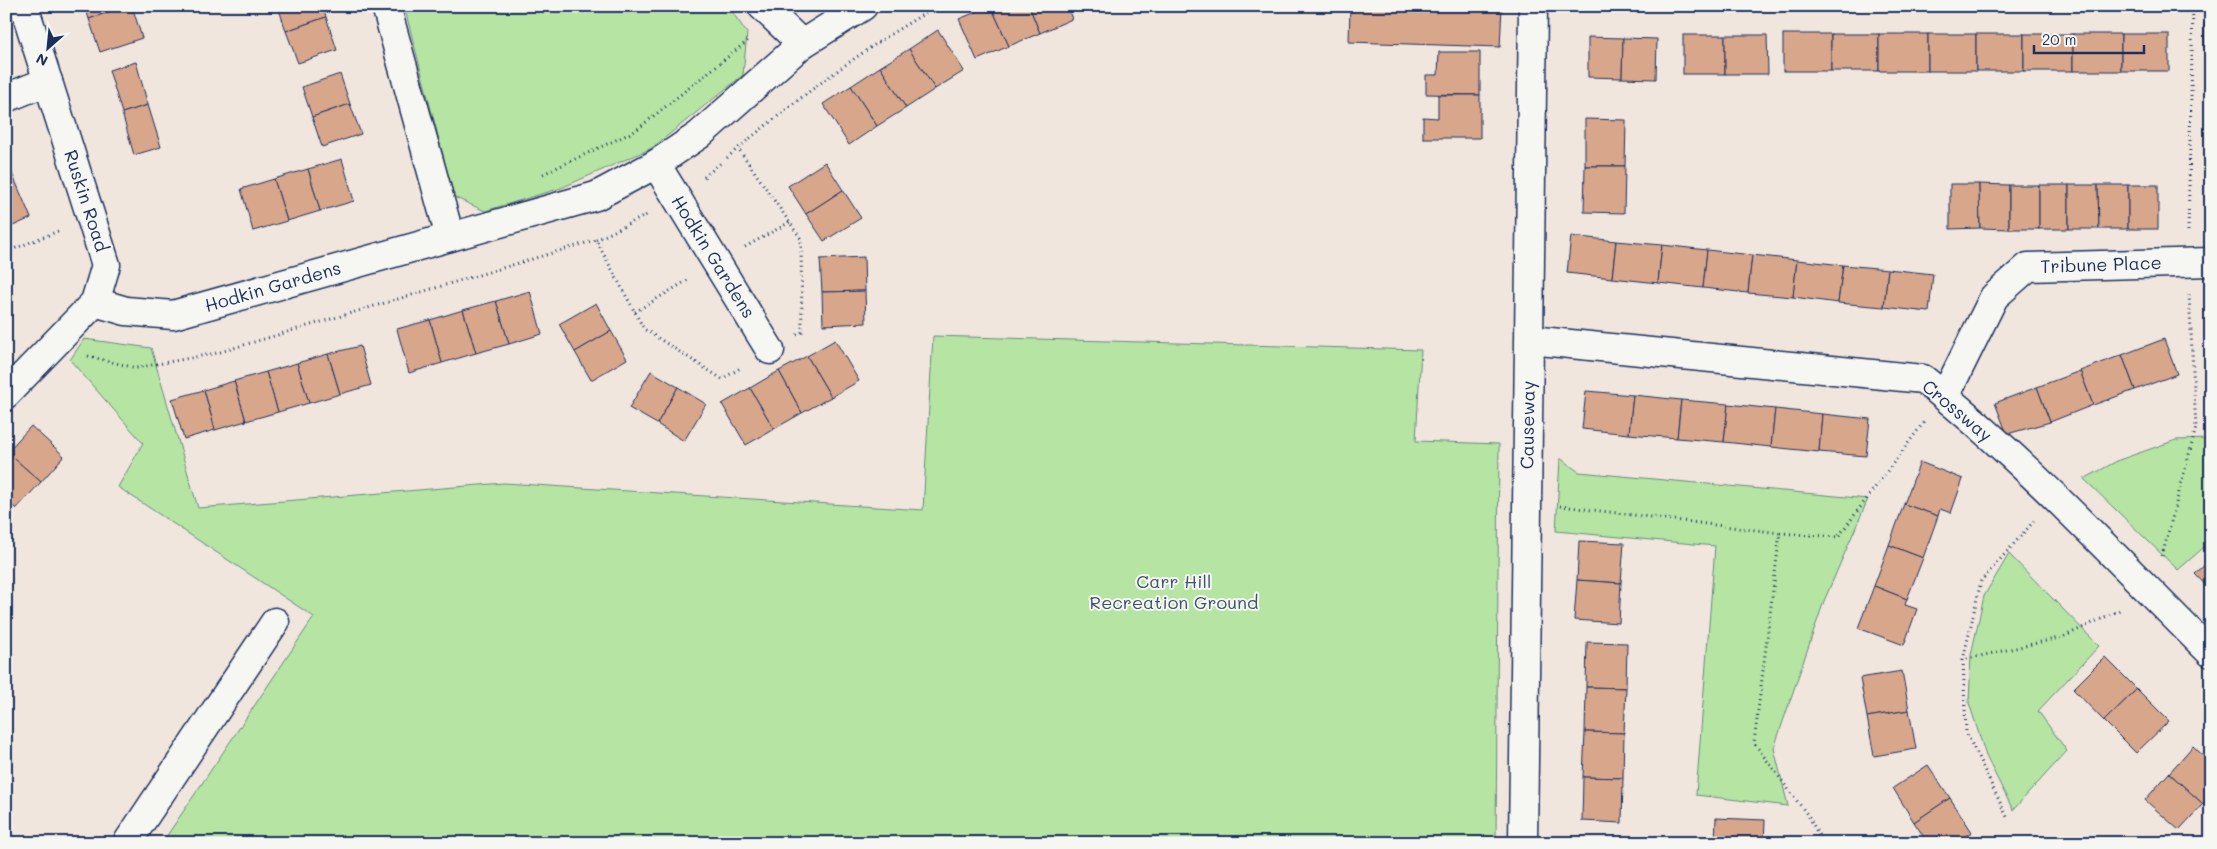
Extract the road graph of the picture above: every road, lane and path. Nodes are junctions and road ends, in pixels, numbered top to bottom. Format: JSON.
{"nodes":[{"id":1,"x":24,"y":6,"type":"edge"},
{"id":2,"x":386,"y":6,"type":"edge"},
{"id":3,"x":863,"y":6,"type":"edge"},
{"id":4,"x":938,"y":6,"type":"edge"},
{"id":5,"x":1533,"y":6,"type":"edge"},
{"id":6,"x":2193,"y":6,"type":"edge"},
{"id":7,"x":769,"y":13,"type":"edge"},
{"id":8,"x":802,"y":44,"type":"junction"},
{"id":9,"x":48,"y":81,"type":"junction"},
{"id":10,"x":6,"y":98,"type":"edge"},
{"id":11,"x":656,"y":164,"type":"junction"},
{"id":12,"x":535,"y":177,"type":"dead end"},
{"id":13,"x":66,"y":227,"type":"dead end"},
{"id":14,"x":450,"y":237,"type":"junction"},
{"id":15,"x":6,"y":252,"type":"edge"},
{"id":16,"x":2199,"y":262,"type":"edge"},
{"id":17,"x":95,"y":302,"type":"junction"},
{"id":18,"x":1530,"y":340,"type":"junction"},
{"id":19,"x":52,"y":346,"type":"junction"},
{"id":20,"x":770,"y":350,"type":"junction"},
{"id":21,"x":6,"y":394,"type":"edge"},
{"id":22,"x":1944,"y":396,"type":"junction"},
{"id":23,"x":2055,"y":497,"type":"junction"},
{"id":24,"x":1527,"y":502,"type":"junction"},
{"id":25,"x":1780,"y":533,"type":"junction"},
{"id":26,"x":2152,"y":595,"type":"junction"},
{"id":27,"x":276,"y":622,"type":"dead end"},
{"id":28,"x":2211,"y":653,"type":"edge"},
{"id":29,"x":1963,"y":660,"type":"junction"},
{"id":30,"x":2008,"y":819,"type":"dead end"},
{"id":31,"x":127,"y":843,"type":"edge"},
{"id":32,"x":1523,"y":843,"type":"edge"},
{"id":33,"x":1824,"y":843,"type":"edge"}],
"edges":[{"from":1,"to":9,"type":"street","name":"Ruskin Road"},
{"from":2,"to":14,"type":"street"},
{"from":3,"to":8,"type":"street","name":"Hodkin Gardens"},
{"from":4,"to":20,"type":"path"},
{"from":5,"to":18,"type":"street","name":"Causeway"},
{"from":6,"to":16,"type":"path"},
{"from":7,"to":8,"type":"street"},
{"from":7,"to":12,"type":"path"},
{"from":8,"to":11,"type":"street","name":"Hodkin Gardens"},
{"from":9,"to":10,"type":"street"},
{"from":9,"to":17,"type":"street","name":"Ruskin Road"},
{"from":11,"to":14,"type":"street","name":"Hodkin Gardens"},
{"from":11,"to":20,"type":"street","name":"Hodkin Gardens"},
{"from":13,"to":15,"type":"path"},
{"from":14,"to":17,"type":"street","name":"Hodkin Gardens"},
{"from":16,"to":22,"type":"street","name":"Tribune Place"},
{"from":16,"to":26,"type":"path"},
{"from":17,"to":19,"type":"street","name":"Ruskin Road"},
{"from":18,"to":22,"type":"street","name":"Crossway"},
{"from":18,"to":24,"type":"street","name":"Causeway"},
{"from":19,"to":20,"type":"path"},
{"from":19,"to":21,"type":"street","name":"Ruskin Road"},
{"from":22,"to":23,"type":"street","name":"Crossway"},
{"from":22,"to":25,"type":"path"},
{"from":23,"to":26,"type":"street","name":"Crossway"},
{"from":23,"to":29,"type":"path"},
{"from":24,"to":25,"type":"path"},
{"from":24,"to":32,"type":"street","name":"Causeway"},
{"from":25,"to":33,"type":"path"},
{"from":26,"to":28,"type":"street","name":"Crossway"},
{"from":26,"to":29,"type":"path"},
{"from":27,"to":31,"type":"street"},
{"from":29,"to":30,"type":"path"}]}
